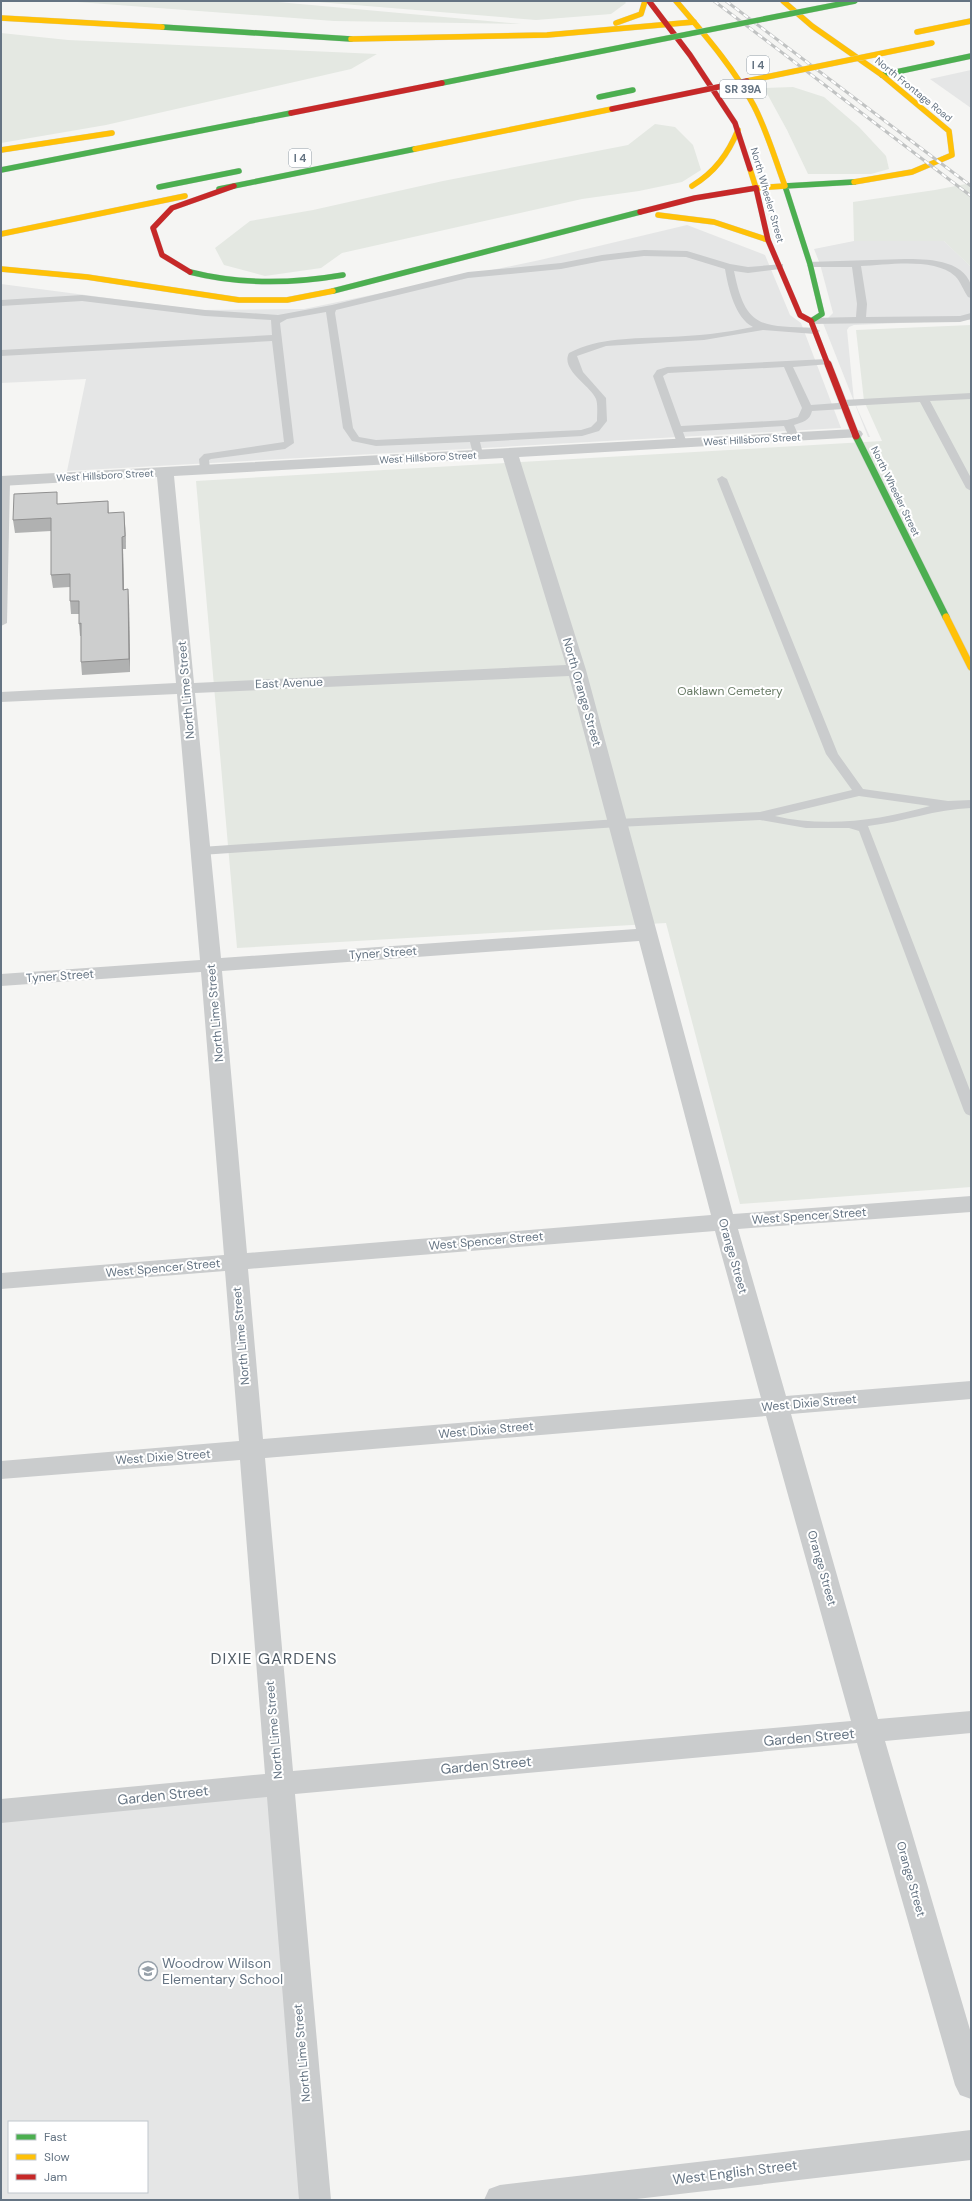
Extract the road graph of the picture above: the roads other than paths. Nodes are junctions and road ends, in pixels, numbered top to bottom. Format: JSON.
{"nodes":[{"id":1,"x":645,"y":1,"type":"edge"},
{"id":2,"x":649,"y":1,"type":"edge"},
{"id":3,"x":676,"y":1,"type":"edge"},
{"id":4,"x":783,"y":1,"type":"edge"},
{"id":5,"x":794,"y":1,"type":"edge"},
{"id":6,"x":856,"y":1,"type":"edge"},
{"id":7,"x":770,"y":6,"type":"dead end"},
{"id":8,"x":1,"y":9,"type":"edge"},
{"id":9,"x":1,"y":18,"type":"edge"},
{"id":10,"x":694,"y":19,"type":"junction"},
{"id":11,"x":665,"y":21,"type":"junction"},
{"id":12,"x":971,"y":21,"type":"edge"},
{"id":13,"x":618,"y":23,"type":"junction"},
{"id":14,"x":913,"y":33,"type":"dead end"},
{"id":15,"x":591,"y":40,"type":"dead end"},
{"id":16,"x":945,"y":40,"type":"dead end"},
{"id":17,"x":855,"y":45,"type":"dead end"},
{"id":18,"x":832,"y":50,"type":"dead end"},
{"id":19,"x":971,"y":56,"type":"edge"},
{"id":20,"x":739,"y":69,"type":"dead end"},
{"id":21,"x":882,"y":75,"type":"junction"},
{"id":22,"x":692,"y":78,"type":"dead end"},
{"id":23,"x":646,"y":88,"type":"dead end"},
{"id":24,"x":595,"y":98,"type":"dead end"},
{"id":25,"x":738,"y":130,"type":"junction"},
{"id":26,"x":1,"y":150,"type":"edge"},
{"id":27,"x":1,"y":155,"type":"edge"},
{"id":28,"x":250,"y":169,"type":"dead end"},
{"id":29,"x":1,"y":170,"type":"edge"},
{"id":30,"x":234,"y":186,"type":"junction"},
{"id":31,"x":785,"y":186,"type":"junction"},
{"id":32,"x":756,"y":188,"type":"junction"},
{"id":33,"x":149,"y":189,"type":"dead end"},
{"id":34,"x":595,"y":223,"type":"junction"},
{"id":35,"x":1,"y":234,"type":"edge"},
{"id":36,"x":768,"y":240,"type":"junction"},
{"id":37,"x":810,"y":264,"type":"junction"},
{"id":38,"x":856,"y":264,"type":"junction"},
{"id":39,"x":780,"y":266,"type":"junction"},
{"id":40,"x":729,"y":267,"type":"junction"},
{"id":41,"x":1,"y":269,"type":"edge"},
{"id":42,"x":351,"y":272,"type":"dead end"},
{"id":43,"x":971,"y":295,"type":"edge"},
{"id":44,"x":1,"y":302,"type":"edge"},
{"id":45,"x":332,"y":308,"type":"junction"},
{"id":46,"x":971,"y":316,"type":"edge"},
{"id":47,"x":278,"y":318,"type":"junction"},
{"id":48,"x":861,"y":320,"type":"junction"},
{"id":49,"x":811,"y":321,"type":"junction"},
{"id":50,"x":764,"y":328,"type":"junction"},
{"id":51,"x":816,"y":333,"type":"junction"},
{"id":52,"x":276,"y":338,"type":"junction"},
{"id":53,"x":1,"y":353,"type":"edge"},
{"id":54,"x":827,"y":362,"type":"junction"},
{"id":55,"x":787,"y":364,"type":"junction"},
{"id":56,"x":971,"y":396,"type":"edge"},
{"id":57,"x":924,"y":399,"type":"junction"},
{"id":58,"x":844,"y":405,"type":"junction"},
{"id":59,"x":807,"y":408,"type":"junction"},
{"id":60,"x":791,"y":430,"type":"junction"},
{"id":61,"x":855,"y":434,"type":"junction"},
{"id":62,"x":680,"y":436,"type":"junction"},
{"id":63,"x":476,"y":447,"type":"junction"},
{"id":64,"x":509,"y":452,"type":"junction"},
{"id":65,"x":205,"y":469,"type":"junction"},
{"id":66,"x":165,"y":471,"type":"junction"},
{"id":67,"x":722,"y":479,"type":"dead end"},
{"id":68,"x":3,"y":481,"type":"edge"},
{"id":69,"x":971,"y":488,"type":"edge"},
{"id":70,"x":1,"y":623,"type":"edge"},
{"id":71,"x":971,"y":667,"type":"edge"},
{"id":72,"x":578,"y":670,"type":"junction"},
{"id":73,"x":186,"y":687,"type":"junction"},
{"id":74,"x":1,"y":697,"type":"edge"},
{"id":75,"x":859,"y":792,"type":"junction"},
{"id":76,"x":971,"y":804,"type":"edge"},
{"id":77,"x":948,"y":805,"type":"junction"},
{"id":78,"x":760,"y":816,"type":"junction"},
{"id":79,"x":618,"y":823,"type":"junction"},
{"id":80,"x":851,"y":825,"type":"junction"},
{"id":81,"x":200,"y":851,"type":"junction"},
{"id":82,"x":648,"y":934,"type":"junction"},
{"id":83,"x":211,"y":965,"type":"junction"},
{"id":84,"x":1,"y":980,"type":"edge"},
{"id":85,"x":971,"y":1112,"type":"edge"},
{"id":86,"x":971,"y":1204,"type":"edge"},
{"id":87,"x":724,"y":1222,"type":"junction"},
{"id":88,"x":234,"y":1262,"type":"junction"},
{"id":89,"x":1,"y":1281,"type":"edge"},
{"id":90,"x":971,"y":1390,"type":"edge"},
{"id":91,"x":776,"y":1406,"type":"junction"},
{"id":92,"x":250,"y":1450,"type":"junction"},
{"id":93,"x":1,"y":1470,"type":"edge"},
{"id":94,"x":971,"y":1722,"type":"edge"},
{"id":95,"x":868,"y":1732,"type":"junction"},
{"id":96,"x":278,"y":1784,"type":"junction"},
{"id":97,"x":1,"y":1811,"type":"edge"},
{"id":98,"x":971,"y":2085,"type":"edge"},
{"id":99,"x":971,"y":2144,"type":"edge"},
{"id":100,"x":315,"y":2200,"type":"edge"},
{"id":101,"x":500,"y":2200,"type":"edge"}],
"edges":[{"from":1,"to":13,"type":"main road"},
{"from":2,"to":11,"type":"main road","number":"SR 39A"},
{"from":3,"to":10,"type":"main road","number":"SR 39A"},
{"from":4,"to":21,"type":"main road","name":"North Frontage Road"},
{"from":5,"to":7,"type":"main road"},
{"from":6,"to":29,"type":"main road","bridge":true},
{"from":8,"to":13,"type":"main road"},
{"from":9,"to":11,"type":"main road"},
{"from":10,"to":11,"type":"main road"},
{"from":10,"to":15,"type":"main road"},
{"from":10,"to":31,"type":"main road","name":"North Wheeler Street","number":"SR 39A"},
{"from":11,"to":13,"type":"main road"},
{"from":11,"to":25,"type":"main road","name":"North Wheeler Street","number":"SR 39A"},
{"from":12,"to":14,"type":"main road"},
{"from":16,"to":30,"type":"main road","bridge":true},
{"from":17,"to":18,"type":"main road"},
{"from":19,"to":21,"type":"main road"},
{"from":20,"to":22,"type":"main road","number":"I 4"},
{"from":21,"to":31,"type":"main road","name":"North Frontage Road"},
{"from":23,"to":24,"type":"main road","bridge":true},
{"from":25,"to":32,"type":"main road","name":"North Wheeler Street","number":"SR 39A"},
{"from":25,"to":32,"type":"main road"},
{"from":26,"to":27,"type":"main road"},
{"from":28,"to":33,"type":"main road"},
{"from":30,"to":35,"type":"main road"},
{"from":30,"to":42,"type":"main road"},
{"from":31,"to":32,"type":"main road","name":"North Frontage Road"},
{"from":31,"to":37,"type":"main road","name":"North Wheeler Street","number":"SR 39A"},
{"from":32,"to":34,"type":"main road"},
{"from":32,"to":36,"type":"main road","name":"North Wheeler Street","number":"SR 39A"},
{"from":34,"to":36,"type":"main road"},
{"from":34,"to":41,"type":"main road"},
{"from":36,"to":39,"type":"main road","name":"North Wheeler Street","number":"SR 39A"},
{"from":37,"to":38,"type":"lane"},
{"from":37,"to":49,"type":"main road","name":"North Wheeler Street","number":"SR 39A"},
{"from":38,"to":43,"type":"lane"},
{"from":38,"to":48,"type":"lane"},
{"from":39,"to":40,"type":"lane"},
{"from":39,"to":49,"type":"main road","name":"North Wheeler Street","number":"SR 39A"},
{"from":40,"to":45,"type":"lane"},
{"from":40,"to":50,"type":"lane"},
{"from":44,"to":47,"type":"lane"},
{"from":45,"to":47,"type":"lane"},
{"from":45,"to":63,"type":"lane"},
{"from":46,"to":48,"type":"lane"},
{"from":47,"to":52,"type":"lane"},
{"from":48,"to":49,"type":"lane"},
{"from":49,"to":51,"type":"main road","name":"North Wheeler Street","number":"SR 39A"},
{"from":50,"to":51,"type":"lane"},
{"from":50,"to":63,"type":"lane"},
{"from":51,"to":54,"type":"main road","name":"North Wheeler Street"},
{"from":52,"to":53,"type":"lane"},
{"from":52,"to":65,"type":"lane"},
{"from":54,"to":55,"type":"lane"},
{"from":54,"to":58,"type":"main road","name":"North Wheeler Street"},
{"from":55,"to":59,"type":"lane"},
{"from":55,"to":62,"type":"lane"},
{"from":56,"to":57,"type":"lane"},
{"from":57,"to":58,"type":"lane"},
{"from":57,"to":69,"type":"lane"},
{"from":58,"to":59,"type":"lane"},
{"from":58,"to":61,"type":"main road","name":"North Wheeler Street"},
{"from":59,"to":60,"type":"lane"},
{"from":60,"to":61,"type":"street","name":"West Hillsboro Street"},
{"from":60,"to":62,"type":"street","name":"West Hillsboro Street"},
{"from":61,"to":71,"type":"main road","name":"North Wheeler Street"},
{"from":62,"to":64,"type":"street","name":"West Hillsboro Street"},
{"from":63,"to":64,"type":"street","name":"West Hillsboro Street"},
{"from":63,"to":65,"type":"street","name":"West Hillsboro Street"},
{"from":64,"to":72,"type":"street","name":"North Orange Street"},
{"from":65,"to":66,"type":"street","name":"West Hillsboro Street"},
{"from":66,"to":68,"type":"street","name":"West Hillsboro Street"},
{"from":66,"to":73,"type":"street","name":"North Lime Street"},
{"from":67,"to":75,"type":"lane"},
{"from":68,"to":70,"type":"lane"},
{"from":72,"to":73,"type":"street","name":"East Avenue"},
{"from":72,"to":79,"type":"street","name":"North Orange Street"},
{"from":73,"to":74,"type":"street","name":"East Avenue"},
{"from":73,"to":81,"type":"street","name":"North Lime Street"},
{"from":75,"to":77,"type":"lane"},
{"from":75,"to":78,"type":"lane"},
{"from":76,"to":77,"type":"lane"},
{"from":77,"to":80,"type":"lane"},
{"from":78,"to":79,"type":"lane"},
{"from":78,"to":80,"type":"lane"},
{"from":79,"to":81,"type":"lane"},
{"from":79,"to":82,"type":"street","name":"North Orange Street"},
{"from":80,"to":85,"type":"lane"},
{"from":81,"to":83,"type":"street","name":"North Lime Street"},
{"from":82,"to":83,"type":"street","name":"Tyner Street"},
{"from":82,"to":87,"type":"street","name":"Orange Street"},
{"from":83,"to":84,"type":"street","name":"Tyner Street"},
{"from":83,"to":88,"type":"street","name":"North Lime Street"},
{"from":86,"to":87,"type":"street","name":"West Spencer Street"},
{"from":87,"to":88,"type":"street","name":"West Spencer Street"},
{"from":87,"to":91,"type":"street","name":"Orange Street"},
{"from":88,"to":89,"type":"street","name":"West Spencer Street"},
{"from":88,"to":92,"type":"street","name":"North Lime Street"},
{"from":90,"to":91,"type":"street","name":"West Dixie Street"},
{"from":91,"to":92,"type":"street","name":"West Dixie Street"},
{"from":91,"to":95,"type":"street","name":"Orange Street"},
{"from":92,"to":93,"type":"street","name":"West Dixie Street"},
{"from":92,"to":96,"type":"street","name":"North Lime Street"},
{"from":94,"to":95,"type":"street","name":"Garden Street"},
{"from":95,"to":96,"type":"street","name":"Garden Street"},
{"from":95,"to":98,"type":"street","name":"Orange Street"},
{"from":96,"to":97,"type":"street","name":"Garden Street"},
{"from":96,"to":100,"type":"street","name":"North Lime Street"},
{"from":99,"to":101,"type":"street","name":"West English Street"}]}
